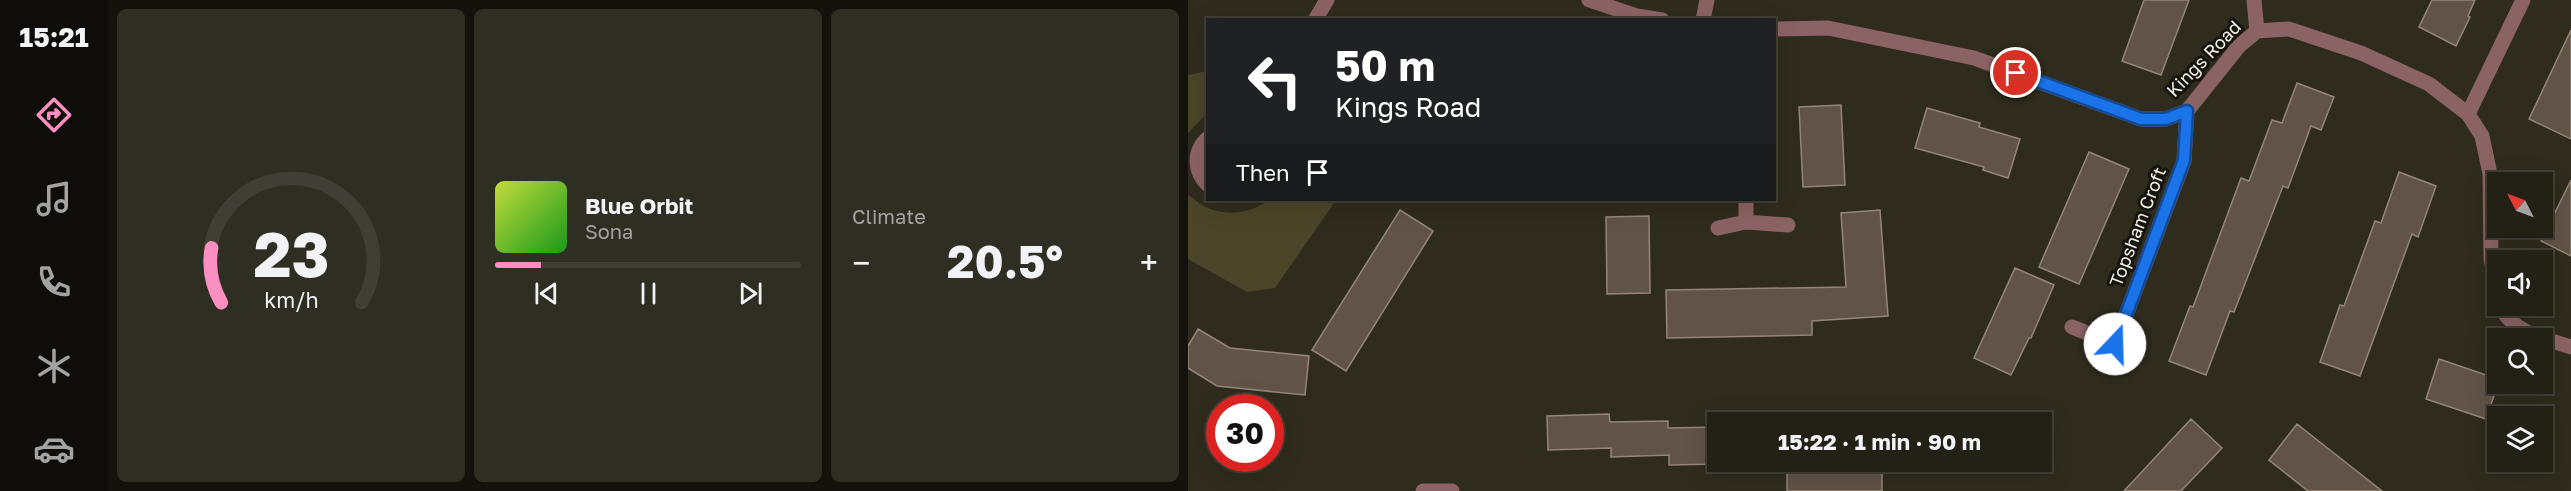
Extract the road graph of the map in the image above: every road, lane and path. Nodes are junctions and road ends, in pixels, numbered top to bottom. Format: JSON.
{"nodes":[{"id":1,"x":1327,"y":0,"type":"edge"},
{"id":2,"x":1589,"y":0,"type":"edge"},
{"id":3,"x":1707,"y":0,"type":"edge"},
{"id":4,"x":2254,"y":0,"type":"edge"},
{"id":5,"x":2523,"y":0,"type":"edge"},
{"id":6,"x":1316,"y":18,"type":"edge"},
{"id":7,"x":1650,"y":18,"type":"edge"},
{"id":8,"x":1703,"y":18,"type":"edge"},
{"id":9,"x":1776,"y":29,"type":"edge"},
{"id":10,"x":2257,"y":32,"type":"junction"},
{"id":11,"x":2187,"y":111,"type":"junction"},
{"id":12,"x":2468,"y":114,"type":"junction"},
{"id":13,"x":1206,"y":139,"type":"edge"},
{"id":14,"x":1206,"y":183,"type":"edge"},
{"id":15,"x":1746,"y":201,"type":"edge"},
{"id":16,"x":1746,"y":222,"type":"junction"},
{"id":17,"x":1788,"y":225,"type":"dead end"},
{"id":18,"x":1718,"y":228,"type":"dead end"},
{"id":19,"x":2491,"y":250,"type":"edge"},
{"id":20,"x":2505,"y":316,"type":"edge"},
{"id":21,"x":2072,"y":327,"type":"dead end"},
{"id":22,"x":2571,"y":347,"type":"edge"},
{"id":23,"x":1423,"y":491,"type":"edge"},
{"id":24,"x":1452,"y":491,"type":"edge"}],
"edges":[{"from":1,"to":6,"type":"street"},
{"from":2,"to":7,"type":"street"},
{"from":3,"to":8,"type":"street"},
{"from":4,"to":10,"type":"street"},
{"from":5,"to":12,"type":"street"},
{"from":9,"to":11,"type":"street","name":"Kings Road"},
{"from":10,"to":11,"type":"street","name":"Kings Road"},
{"from":10,"to":12,"type":"street","name":"Kings Road"},
{"from":11,"to":21,"type":"street","name":"Topsham Croft"},
{"from":12,"to":19,"type":"street","name":"Kings Road"},
{"from":13,"to":14,"type":"street"},
{"from":15,"to":16,"type":"street"},
{"from":16,"to":17,"type":"street"},
{"from":16,"to":18,"type":"street"},
{"from":20,"to":22,"type":"street"},
{"from":23,"to":24,"type":"street"}]}
